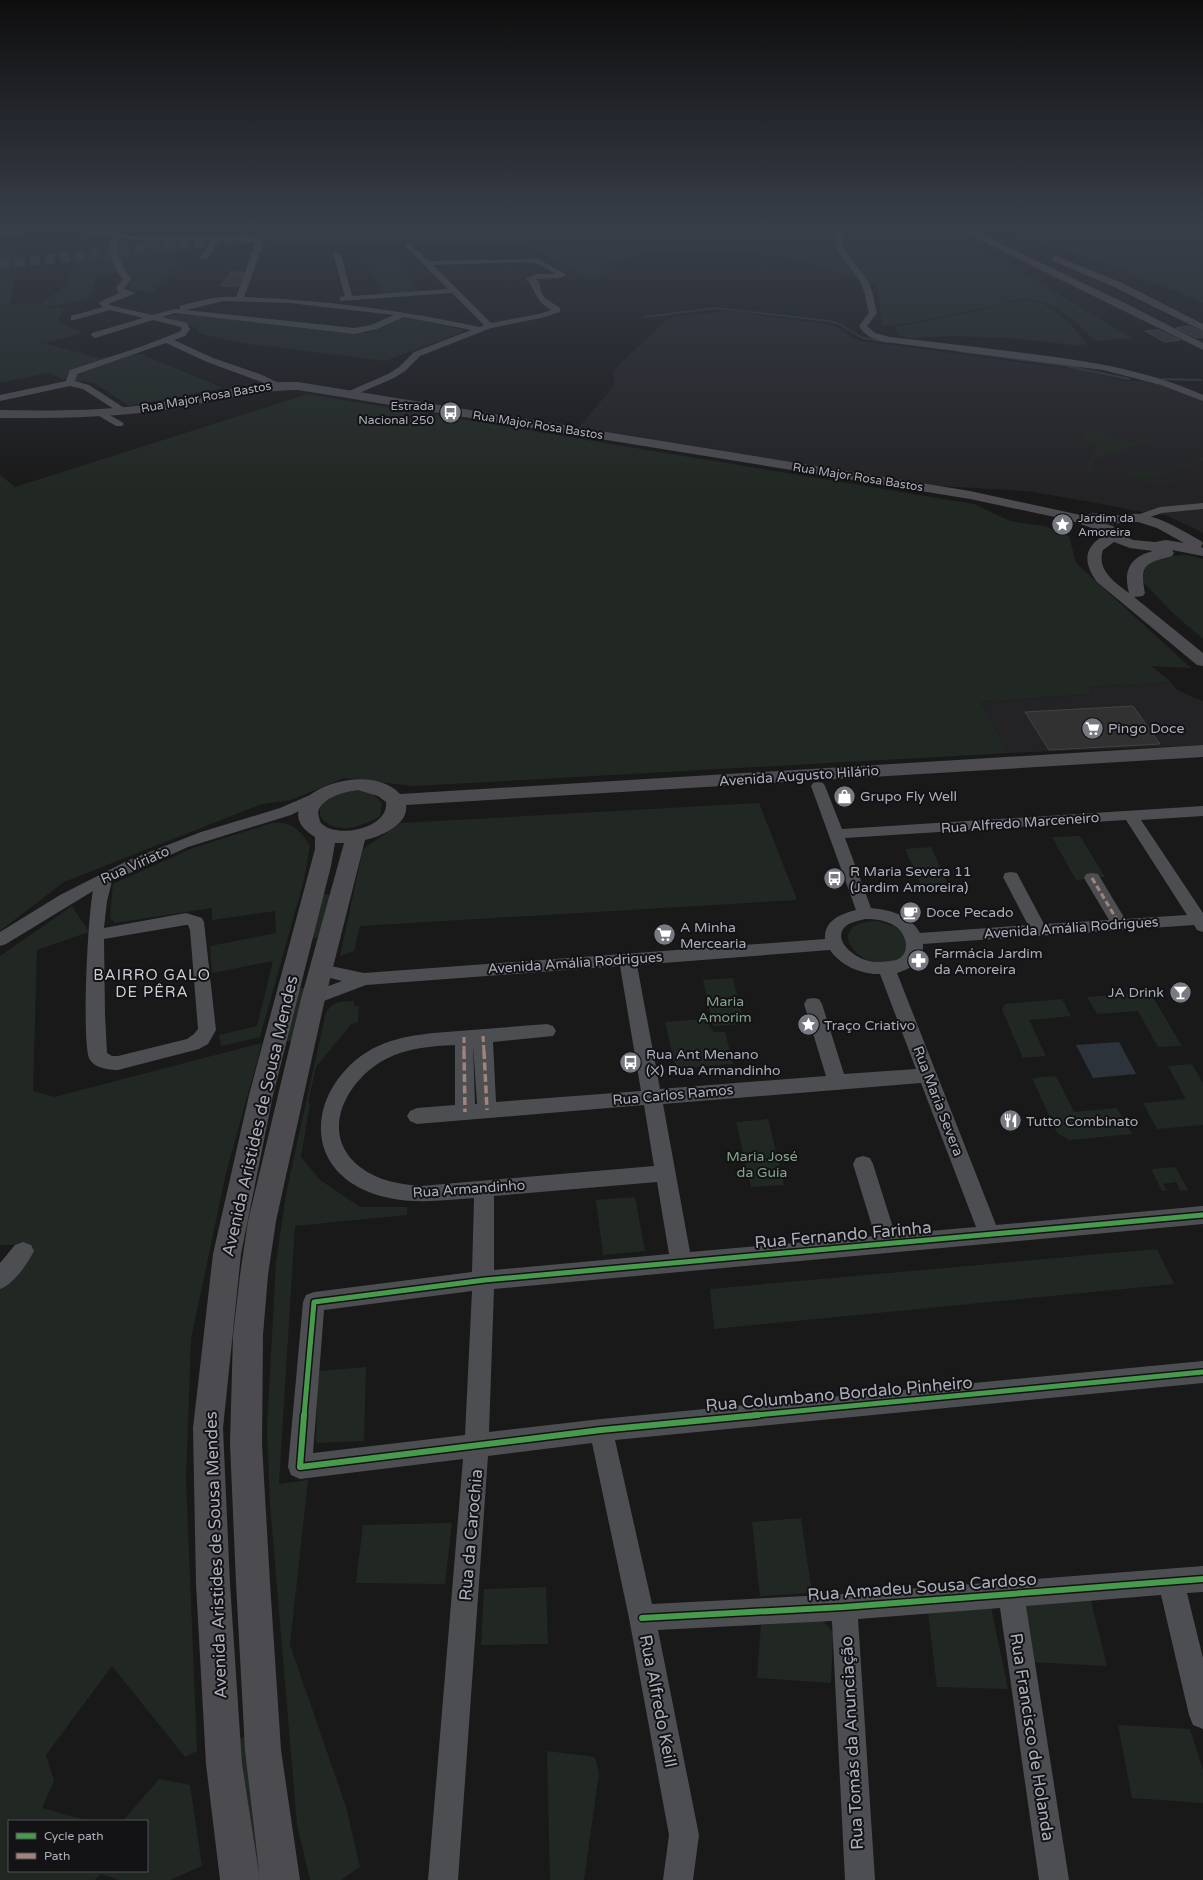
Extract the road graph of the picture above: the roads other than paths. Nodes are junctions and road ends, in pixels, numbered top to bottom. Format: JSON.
{"nodes":[{"id":1,"x":79,"y":317,"type":"edge"},
{"id":2,"x":149,"y":317,"type":"edge"},
{"id":3,"x":159,"y":317,"type":"edge"},
{"id":4,"x":227,"y":317,"type":"edge"},
{"id":5,"x":398,"y":317,"type":"edge"},
{"id":6,"x":431,"y":317,"type":"edge"},
{"id":7,"x":479,"y":317,"type":"edge"},
{"id":8,"x":537,"y":317,"type":"edge"},
{"id":9,"x":869,"y":317,"type":"edge"},
{"id":10,"x":1143,"y":317,"type":"edge"},
{"id":11,"x":1181,"y":317,"type":"edge"},
{"id":12,"x":74,"y":318,"type":"dead end"},
{"id":13,"x":155,"y":318,"type":"junction"},
{"id":14,"x":489,"y":326,"type":"junction"},
{"id":15,"x":1203,"y":328,"type":"edge"},
{"id":16,"x":479,"y":329,"type":"junction"},
{"id":17,"x":95,"y":334,"type":"dead end"},
{"id":18,"x":166,"y":340,"type":"junction"},
{"id":19,"x":1203,"y":348,"type":"edge"},
{"id":20,"x":70,"y":383,"type":"junction"},
{"id":21,"x":278,"y":385,"type":"junction"},
{"id":22,"x":350,"y":394,"type":"junction"},
{"id":23,"x":0,"y":398,"type":"edge"},
{"id":24,"x":1203,"y":398,"type":"edge"},
{"id":25,"x":123,"y":411,"type":"junction"},
{"id":26,"x":0,"y":414,"type":"edge"},
{"id":27,"x":102,"y":414,"type":"junction"},
{"id":28,"x":119,"y":424,"type":"dead end"},
{"id":29,"x":1203,"y":506,"type":"edge"},
{"id":30,"x":1178,"y":508,"type":"junction"},
{"id":31,"x":1138,"y":518,"type":"junction"},
{"id":32,"x":1166,"y":527,"type":"junction"},
{"id":33,"x":1112,"y":529,"type":"junction"},
{"id":34,"x":1166,"y":544,"type":"junction"},
{"id":35,"x":1143,"y":546,"type":"junction"},
{"id":36,"x":1203,"y":546,"type":"edge"},
{"id":37,"x":1203,"y":553,"type":"edge"},
{"id":38,"x":1136,"y":593,"type":"junction"},
{"id":39,"x":1203,"y":646,"type":"edge"},
{"id":40,"x":1203,"y":661,"type":"edge"},
{"id":41,"x":1203,"y":751,"type":"edge"},
{"id":42,"x":1203,"y":762,"type":"edge"},
{"id":43,"x":818,"y":786,"type":"junction"},
{"id":44,"x":326,"y":792,"type":"junction"},
{"id":45,"x":395,"y":807,"type":"junction"},
{"id":46,"x":1203,"y":811,"type":"edge"},
{"id":47,"x":280,"y":813,"type":"junction"},
{"id":48,"x":1131,"y":816,"type":"junction"},
{"id":49,"x":320,"y":830,"type":"junction"},
{"id":50,"x":836,"y":834,"type":"junction"},
{"id":51,"x":356,"y":836,"type":"junction"},
{"id":52,"x":1011,"y":877,"type":"dead end"},
{"id":53,"x":105,"y":878,"type":"junction"},
{"id":54,"x":1092,"y":878,"type":"dead end"},
{"id":55,"x":84,"y":888,"type":"junction"},
{"id":56,"x":59,"y":903,"type":"junction"},
{"id":57,"x":865,"y":913,"type":"junction"},
{"id":58,"x":96,"y":914,"type":"junction"},
{"id":59,"x":1202,"y":921,"type":"edge"},
{"id":60,"x":1120,"y":925,"type":"junction"},
{"id":61,"x":1039,"y":930,"type":"junction"},
{"id":62,"x":96,"y":935,"type":"junction"},
{"id":63,"x":915,"y":939,"type":"junction"},
{"id":64,"x":0,"y":940,"type":"edge"},
{"id":65,"x":834,"y":944,"type":"junction"},
{"id":66,"x":628,"y":960,"type":"junction"},
{"id":67,"x":887,"y":969,"type":"junction"},
{"id":68,"x":321,"y":970,"type":"junction"},
{"id":69,"x":364,"y":979,"type":"junction"},
{"id":70,"x":313,"y":999,"type":"junction"},
{"id":71,"x":813,"y":1004,"type":"dead end"},
{"id":72,"x":547,"y":1031,"type":"dead end"},
{"id":73,"x":483,"y":1036,"type":"junction"},
{"id":74,"x":464,"y":1037,"type":"junction"},
{"id":75,"x":928,"y":1075,"type":"junction"},
{"id":76,"x":836,"y":1082,"type":"junction"},
{"id":77,"x":653,"y":1097,"type":"junction"},
{"id":78,"x":488,"y":1110,"type":"junction"},
{"id":79,"x":465,"y":1112,"type":"junction"},
{"id":80,"x":417,"y":1116,"type":"dead end"},
{"id":81,"x":863,"y":1164,"type":"dead end"},
{"id":82,"x":666,"y":1174,"type":"junction"},
{"id":83,"x":484,"y":1189,"type":"junction"},
{"id":84,"x":1203,"y":1215,"type":"edge"},
{"id":85,"x":989,"y":1234,"type":"junction"},
{"id":86,"x":888,"y":1244,"type":"junction"},
{"id":87,"x":23,"y":1251,"type":"dead end"},
{"id":88,"x":681,"y":1262,"type":"junction"},
{"id":89,"x":0,"y":1279,"type":"edge"},
{"id":90,"x":485,"y":1280,"type":"junction"},
{"id":91,"x":1203,"y":1372,"type":"edge"},
{"id":92,"x":601,"y":1430,"type":"junction"},
{"id":93,"x":478,"y":1445,"type":"junction"},
{"id":94,"x":1203,"y":1579,"type":"edge"},
{"id":95,"x":1171,"y":1581,"type":"junction"},
{"id":96,"x":1011,"y":1593,"type":"junction"},
{"id":97,"x":844,"y":1607,"type":"junction"},
{"id":98,"x":642,"y":1618,"type":"junction"},
{"id":99,"x":1203,"y":1715,"type":"edge"},
{"id":100,"x":240,"y":1880,"type":"edge"},
{"id":101,"x":280,"y":1880,"type":"edge"},
{"id":102,"x":443,"y":1880,"type":"edge"},
{"id":103,"x":678,"y":1880,"type":"edge"},
{"id":104,"x":860,"y":1880,"type":"edge"},
{"id":105,"x":1054,"y":1880,"type":"edge"}],
"edges":[{"from":1,"to":12,"type":"street"},
{"from":2,"to":13,"type":"street"},
{"from":3,"to":13,"type":"street"},
{"from":4,"to":5,"type":"street"},
{"from":6,"to":16,"type":"street"},
{"from":7,"to":14,"type":"street"},
{"from":8,"to":14,"type":"street"},
{"from":9,"to":24,"type":"street"},
{"from":10,"to":19,"type":"highway"},
{"from":11,"to":15,"type":"highway"},
{"from":13,"to":17,"type":"street"},
{"from":13,"to":18,"type":"street"},
{"from":14,"to":16,"type":"street"},
{"from":16,"to":22,"type":"street"},
{"from":18,"to":20,"type":"street"},
{"from":18,"to":21,"type":"street"},
{"from":20,"to":23,"type":"street"},
{"from":20,"to":25,"type":"street"},
{"from":21,"to":22,"type":"main road","name":"Rua Major Rosa Bastos"},
{"from":21,"to":25,"type":"main road","name":"Rua Major Rosa Bastos"},
{"from":22,"to":33,"type":"main road","name":"Rua Major Rosa Bastos"},
{"from":25,"to":27,"type":"main road","name":"Rua Major Rosa Bastos"},
{"from":26,"to":27,"type":"main road","name":"Rua Major Rosa Bastos"},
{"from":27,"to":28,"type":"street"},
{"from":29,"to":30,"type":"street"},
{"from":30,"to":31,"type":"street"},
{"from":30,"to":32,"type":"street"},
{"from":31,"to":32,"type":"main road"},
{"from":31,"to":33,"type":"main road"},
{"from":32,"to":34,"type":"main road"},
{"from":32,"to":36,"type":"main road"},
{"from":33,"to":35,"type":"main road","name":"Rua Major Rosa Bastos"},
{"from":33,"to":40,"type":"main road"},
{"from":34,"to":35,"type":"main road"},
{"from":34,"to":37,"type":"main road"},
{"from":35,"to":38,"type":"main road"},
{"from":37,"to":38,"type":"main road"},
{"from":38,"to":39,"type":"main road"},
{"from":41,"to":45,"type":"main road","name":"Avenida Augusto Hilário"},
{"from":42,"to":43,"type":"main road","name":"Avenida Augusto Hilário"},
{"from":43,"to":45,"type":"main road","name":"Avenida Augusto Hilário"},
{"from":43,"to":50,"type":"street"},
{"from":44,"to":45,"type":"main road"},
{"from":44,"to":47,"type":"street","name":"Rua Viriato"},
{"from":44,"to":49,"type":"main road"},
{"from":45,"to":51,"type":"main road"},
{"from":46,"to":48,"type":"street","name":"Rua Alfredo Marceneiro"},
{"from":47,"to":49,"type":"street"},
{"from":47,"to":53,"type":"street","name":"Rua Viriato"},
{"from":48,"to":50,"type":"street","name":"Rua Alfredo Marceneiro"},
{"from":48,"to":59,"type":"street"},
{"from":49,"to":51,"type":"main road"},
{"from":49,"to":100,"type":"main road","name":"Avenida Aristides de Sousa Mendes"},
{"from":50,"to":57,"type":"street"},
{"from":51,"to":68,"type":"main road","name":"Avenida Aristides de Sousa Mendes"},
{"from":52,"to":61,"type":"street"},
{"from":53,"to":55,"type":"street","name":"Rua Viriato"},
{"from":53,"to":58,"type":"street"},
{"from":54,"to":60,"type":"street"},
{"from":55,"to":56,"type":"street","name":"Rua Viriato"},
{"from":55,"to":58,"type":"street"},
{"from":56,"to":58,"type":"street"},
{"from":56,"to":64,"type":"street","name":"Rua Viriato"},
{"from":57,"to":63,"type":"street"},
{"from":57,"to":65,"type":"street"},
{"from":58,"to":62,"type":"street"},
{"from":59,"to":60,"type":"street","name":"Avenida Amália Rodrigues"},
{"from":60,"to":61,"type":"street","name":"Avenida Amália Rodrigues"},
{"from":61,"to":63,"type":"street","name":"Avenida Amália Rodrigues"},
{"from":62,"to":62,"type":"street"},
{"from":63,"to":67,"type":"street"},
{"from":65,"to":66,"type":"street","name":"Avenida Amália Rodrigues"},
{"from":65,"to":67,"type":"street"},
{"from":66,"to":69,"type":"street","name":"Avenida Amália Rodrigues"},
{"from":66,"to":77,"type":"street"},
{"from":67,"to":75,"type":"street","name":"Rua Maria Severa"},
{"from":68,"to":69,"type":"street","name":"Avenida Amália Rodrigues"},
{"from":68,"to":70,"type":"main road","name":"Avenida Aristides de Sousa Mendes"},
{"from":69,"to":70,"type":"street","name":"Avenida Amália Rodrigues"},
{"from":70,"to":101,"type":"main road","name":"Avenida Aristides de Sousa Mendes"},
{"from":71,"to":76,"type":"street"},
{"from":72,"to":73,"type":"street","name":"Rua Armandinho"},
{"from":73,"to":74,"type":"street","name":"Rua Armandinho"},
{"from":73,"to":78,"type":"street"},
{"from":74,"to":79,"type":"street"},
{"from":74,"to":83,"type":"street","name":"Rua Armandinho"},
{"from":75,"to":76,"type":"street","name":"Rua Carlos Ramos"},
{"from":75,"to":85,"type":"street","name":"Rua Maria Severa"},
{"from":76,"to":77,"type":"street","name":"Rua Carlos Ramos"},
{"from":77,"to":78,"type":"street","name":"Rua Carlos Ramos"},
{"from":77,"to":82,"type":"street"},
{"from":78,"to":79,"type":"street","name":"Rua Carlos Ramos"},
{"from":79,"to":80,"type":"street","name":"Rua Carlos Ramos"},
{"from":81,"to":86,"type":"street"},
{"from":82,"to":83,"type":"street","name":"Rua Armandinho"},
{"from":82,"to":88,"type":"street"},
{"from":83,"to":90,"type":"street","name":"Rua da Carochia"},
{"from":84,"to":85,"type":"street","name":"Rua Fernando Farinha"},
{"from":85,"to":86,"type":"street","name":"Rua Fernando Farinha"},
{"from":86,"to":88,"type":"street","name":"Rua Fernando Farinha"},
{"from":87,"to":89,"type":"street"},
{"from":88,"to":90,"type":"street","name":"Rua Fernando Farinha"},
{"from":90,"to":93,"type":"street","name":"Rua da Carochia"},
{"from":90,"to":93,"type":"street","name":"Rua Fernando Farinha"},
{"from":91,"to":92,"type":"street","name":"Rua Columbano Bordalo Pinheiro"},
{"from":92,"to":93,"type":"street","name":"Rua Columbano Bordalo Pinheiro"},
{"from":92,"to":98,"type":"street","name":"Rua Alfredo Keill"},
{"from":93,"to":102,"type":"street","name":"Rua da Carochia"},
{"from":94,"to":95,"type":"street","name":"Rua Amadeu Sousa Cardoso"},
{"from":95,"to":96,"type":"street","name":"Rua Amadeu Sousa Cardoso"},
{"from":95,"to":99,"type":"street"},
{"from":96,"to":97,"type":"street","name":"Rua Amadeu Sousa Cardoso"},
{"from":96,"to":105,"type":"street","name":"Rua Francisco de Holanda"},
{"from":97,"to":98,"type":"street","name":"Rua Amadeu Sousa Cardoso"},
{"from":97,"to":104,"type":"street","name":"Rua Tomás da Anunciação"},
{"from":98,"to":103,"type":"street","name":"Rua Alfredo Keill"}]}
